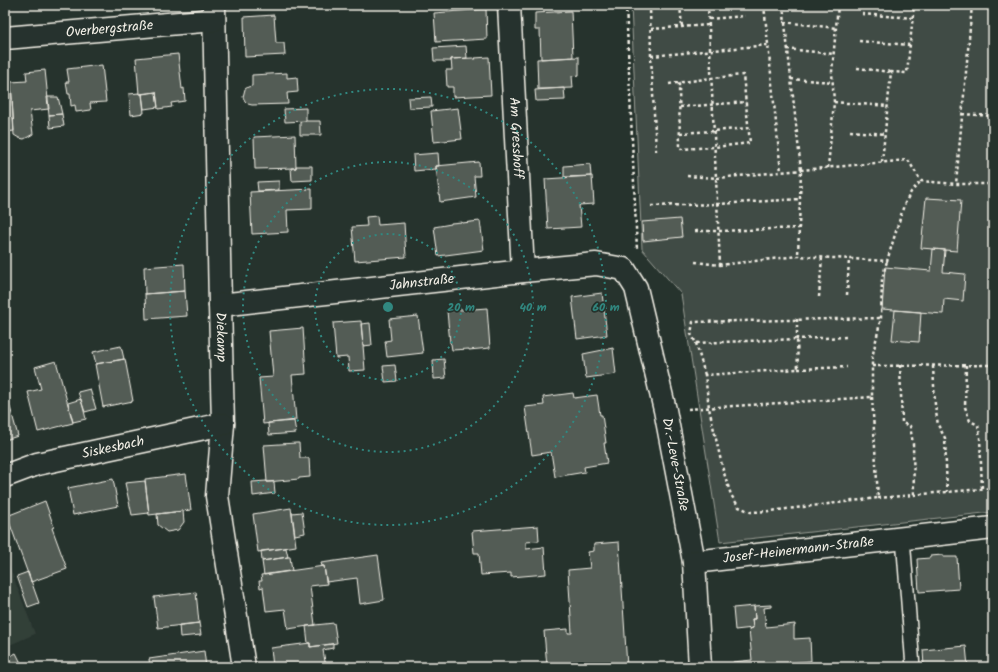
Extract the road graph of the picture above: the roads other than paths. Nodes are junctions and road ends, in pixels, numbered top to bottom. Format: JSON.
{"nodes":[{"id":1,"x":509,"y":5,"type":"edge"},
{"id":2,"x":214,"y":13,"type":"edge"},
{"id":3,"x":5,"y":38,"type":"edge"},
{"id":4,"x":624,"y":269,"type":"joint"},
{"id":5,"x":523,"y":271,"type":"junction"},
{"id":6,"x":220,"y":305,"type":"junction"},
{"id":7,"x":223,"y":424,"type":"junction"},
{"id":8,"x":5,"y":476,"type":"edge"},
{"id":9,"x":993,"y":528,"type":"edge"},
{"id":10,"x":903,"y":538,"type":"junction"},
{"id":11,"x":694,"y":562,"type":"junction"},
{"id":12,"x":244,"y":667,"type":"edge"},
{"id":13,"x":700,"y":667,"type":"edge"},
{"id":14,"x":913,"y":667,"type":"edge"}],
"edges":[{"from":1,"to":5,"type":"street","name":"Am Gresshoff"},
{"from":2,"to":3,"type":"street","name":"Overbergstraße"},
{"from":2,"to":6,"type":"street","name":"Diekamp"},
{"from":4,"to":5,"type":"street","name":"Jahnstraße"},
{"from":4,"to":11,"type":"street","name":"Dr.-Leve-Straße"},
{"from":5,"to":6,"type":"street","name":"Jahnstraße"},
{"from":6,"to":7,"type":"street","name":"Diekamp"},
{"from":7,"to":8,"type":"street","name":"Siskesbach"},
{"from":7,"to":12,"type":"street","name":"Diekamp"},
{"from":9,"to":10,"type":"street","name":"Josef-Heinermann-Straße"},
{"from":10,"to":11,"type":"street","name":"Josef-Heinermann-Straße"},
{"from":10,"to":14,"type":"lane"},
{"from":11,"to":13,"type":"street","name":"Dr.-Leve-Straße"}]}
